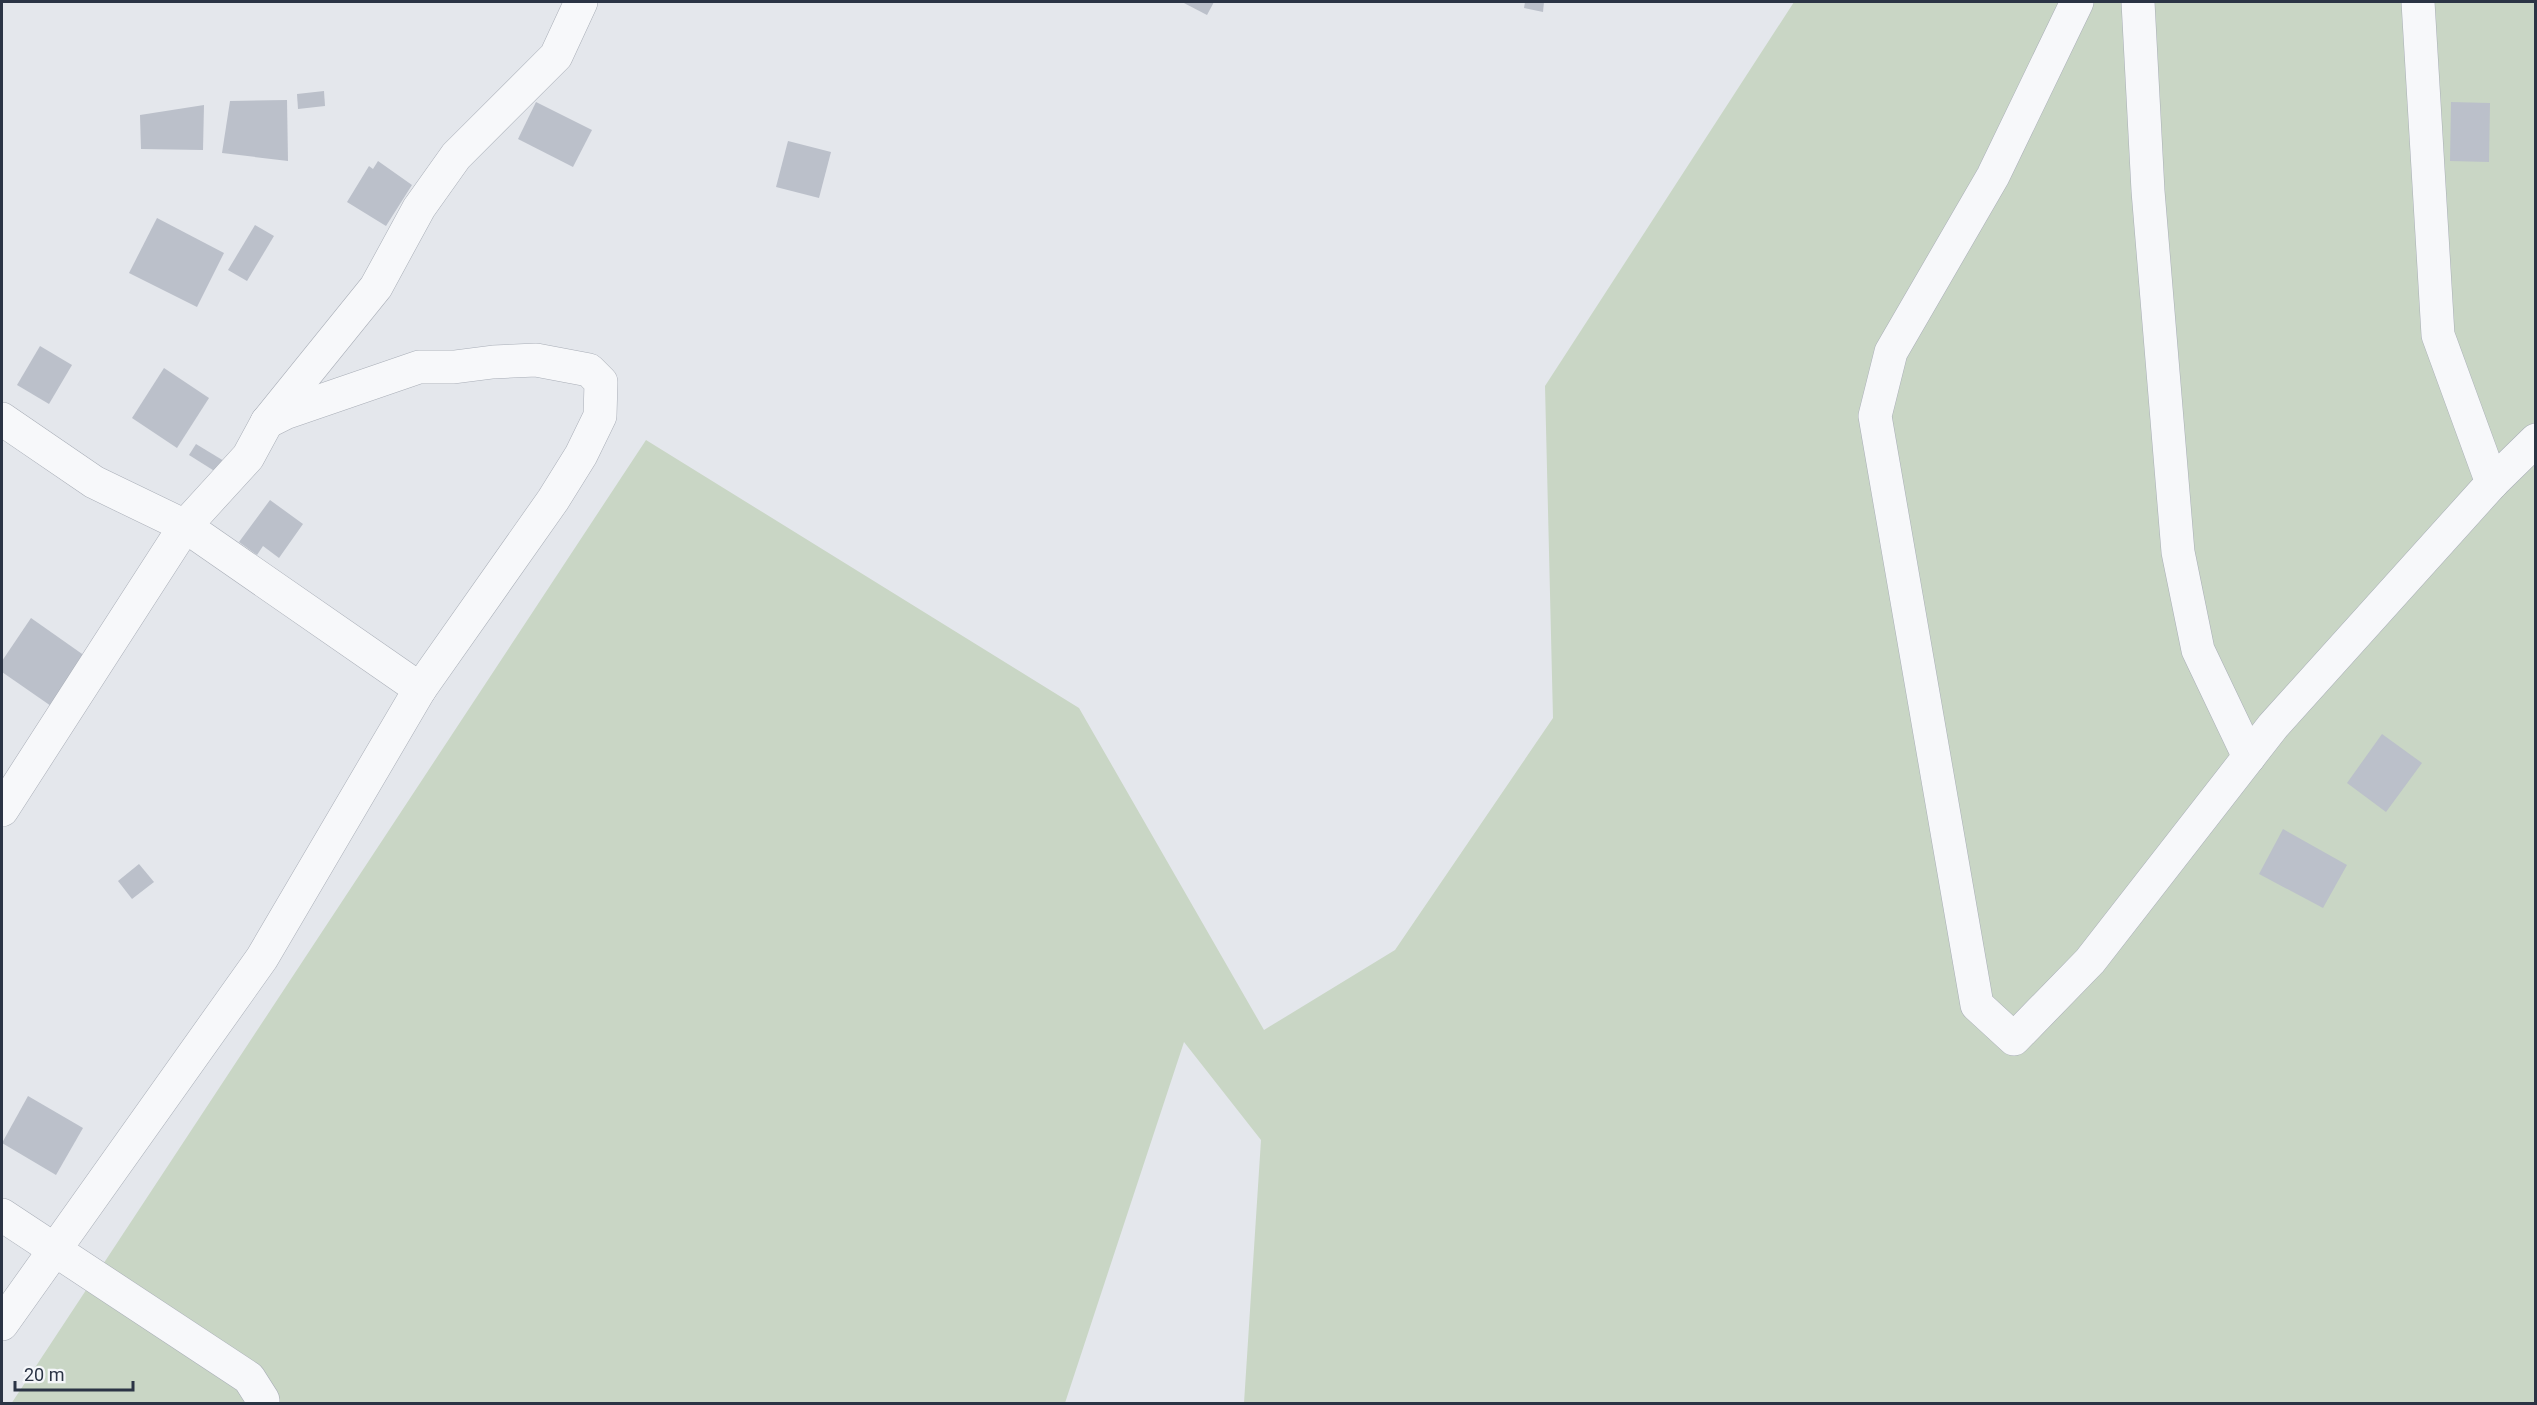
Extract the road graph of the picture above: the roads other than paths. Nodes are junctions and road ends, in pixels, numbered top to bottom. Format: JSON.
{"nodes":[{"id":1,"x":580,"y":2,"type":"edge"},
{"id":2,"x":2077,"y":2,"type":"edge"},
{"id":3,"x":2138,"y":2,"type":"edge"},
{"id":4,"x":2418,"y":2,"type":"edge"},
{"id":5,"x":2,"y":419,"type":"edge"},
{"id":6,"x":267,"y":422,"type":"junction"},
{"id":7,"x":2535,"y":440,"type":"edge"},
{"id":8,"x":2492,"y":483,"type":"junction"},
{"id":9,"x":185,"y":526,"type":"junction"},
{"id":10,"x":420,"y":689,"type":"junction"},
{"id":11,"x":2249,"y":758,"type":"junction"},
{"id":12,"x":2,"y":810,"type":"edge"},
{"id":13,"x":2,"y":1215,"type":"edge"},
{"id":14,"x":55,"y":1250,"type":"junction"},
{"id":15,"x":2,"y":1324,"type":"edge"},
{"id":16,"x":262,"y":1404,"type":"edge"}],
"edges":[{"from":1,"to":6,"type":"street"},
{"from":2,"to":11,"type":"street"},
{"from":3,"to":11,"type":"street"},
{"from":4,"to":8,"type":"street"},
{"from":5,"to":9,"type":"street"},
{"from":6,"to":9,"type":"street"},
{"from":6,"to":10,"type":"street"},
{"from":7,"to":8,"type":"street"},
{"from":8,"to":11,"type":"street"},
{"from":9,"to":10,"type":"street"},
{"from":9,"to":12,"type":"street"},
{"from":10,"to":14,"type":"street"},
{"from":13,"to":14,"type":"street"},
{"from":14,"to":15,"type":"street"},
{"from":14,"to":16,"type":"street"}]}
